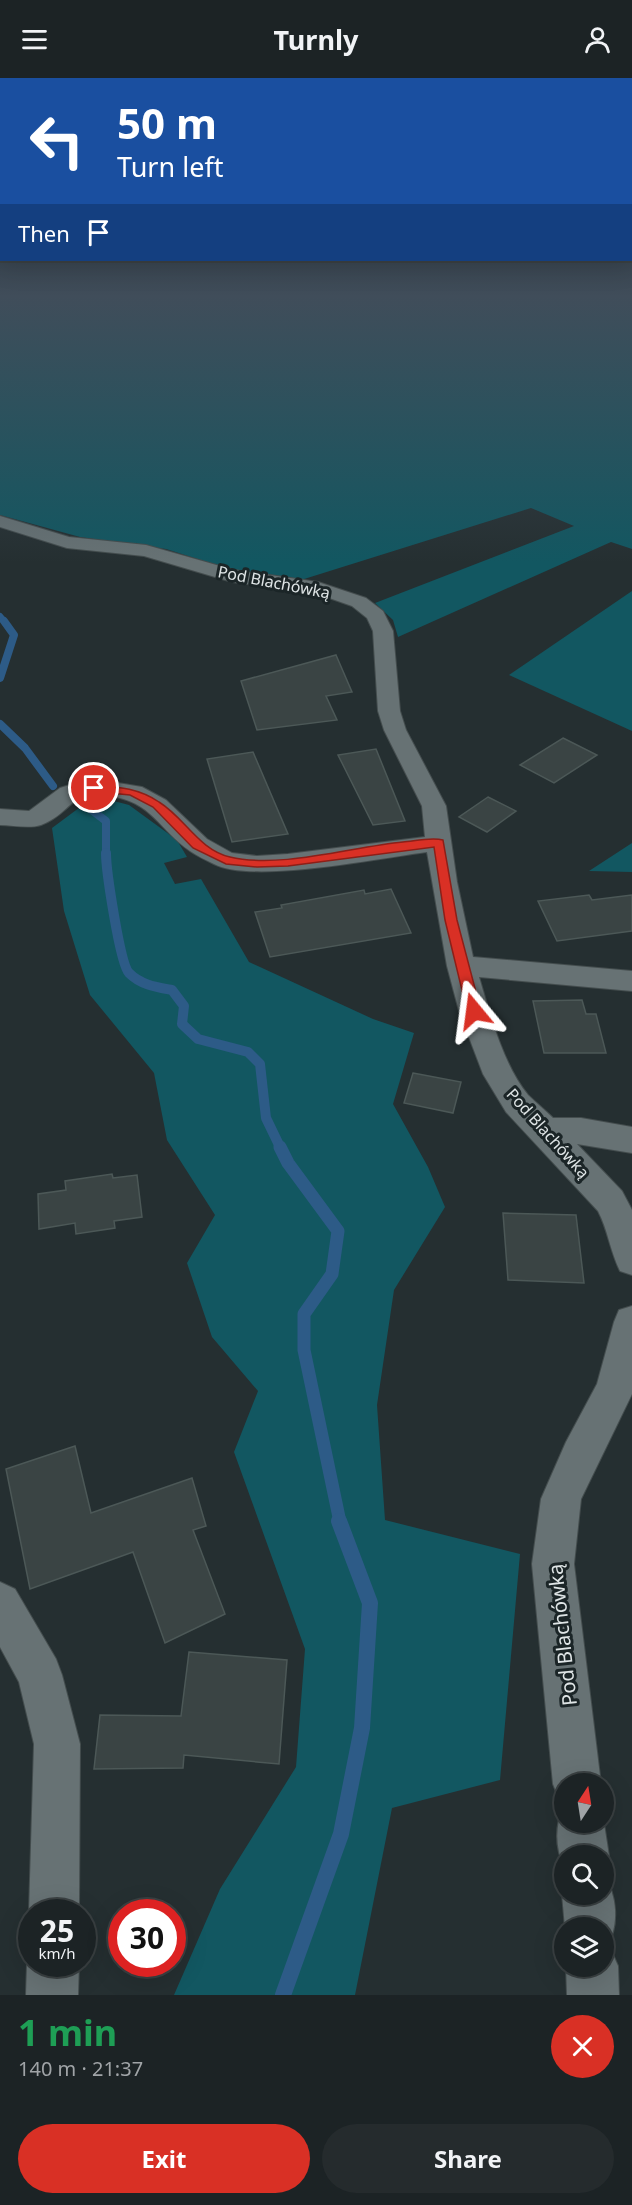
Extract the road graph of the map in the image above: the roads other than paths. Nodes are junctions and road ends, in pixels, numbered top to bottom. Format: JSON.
{"nodes":[{"id":1,"x":0,"y":521,"type":"edge"},
{"id":2,"x":0,"y":817,"type":"edge"},
{"id":3,"x":439,"y":843,"type":"junction"},
{"id":4,"x":461,"y":966,"type":"junction"},
{"id":5,"x":632,"y":981,"type":"edge"},
{"id":6,"x":545,"y":1130,"type":"junction"},
{"id":7,"x":632,"y":1140,"type":"edge"},
{"id":8,"x":632,"y":1260,"type":"edge"},
{"id":9,"x":632,"y":1322,"type":"edge"},
{"id":10,"x":0,"y":1604,"type":"edge"},
{"id":11,"x":576,"y":1773,"type":"edge"},
{"id":12,"x":54,"y":1899,"type":"edge"},
{"id":13,"x":53,"y":1977,"type":"edge"},
{"id":14,"x":592,"y":1977,"type":"edge"},
{"id":15,"x":52,"y":1995,"type":"edge"},
{"id":16,"x":593,"y":1995,"type":"edge"}],
"edges":[{"from":1,"to":3,"type":"street","name":"Pod Blachówką"},
{"from":2,"to":3,"type":"street"},
{"from":3,"to":4,"type":"street","name":"Pod Blachówką"},
{"from":4,"to":5,"type":"street"},
{"from":4,"to":6,"type":"street","name":"Pod Blachówką"},
{"from":6,"to":7,"type":"street"},
{"from":6,"to":8,"type":"street","name":"Pod Blachówką"},
{"from":9,"to":11,"type":"street","name":"Pod Blachówką"},
{"from":10,"to":12,"type":"street"},
{"from":13,"to":15,"type":"street"},
{"from":14,"to":16,"type":"street"}]}
